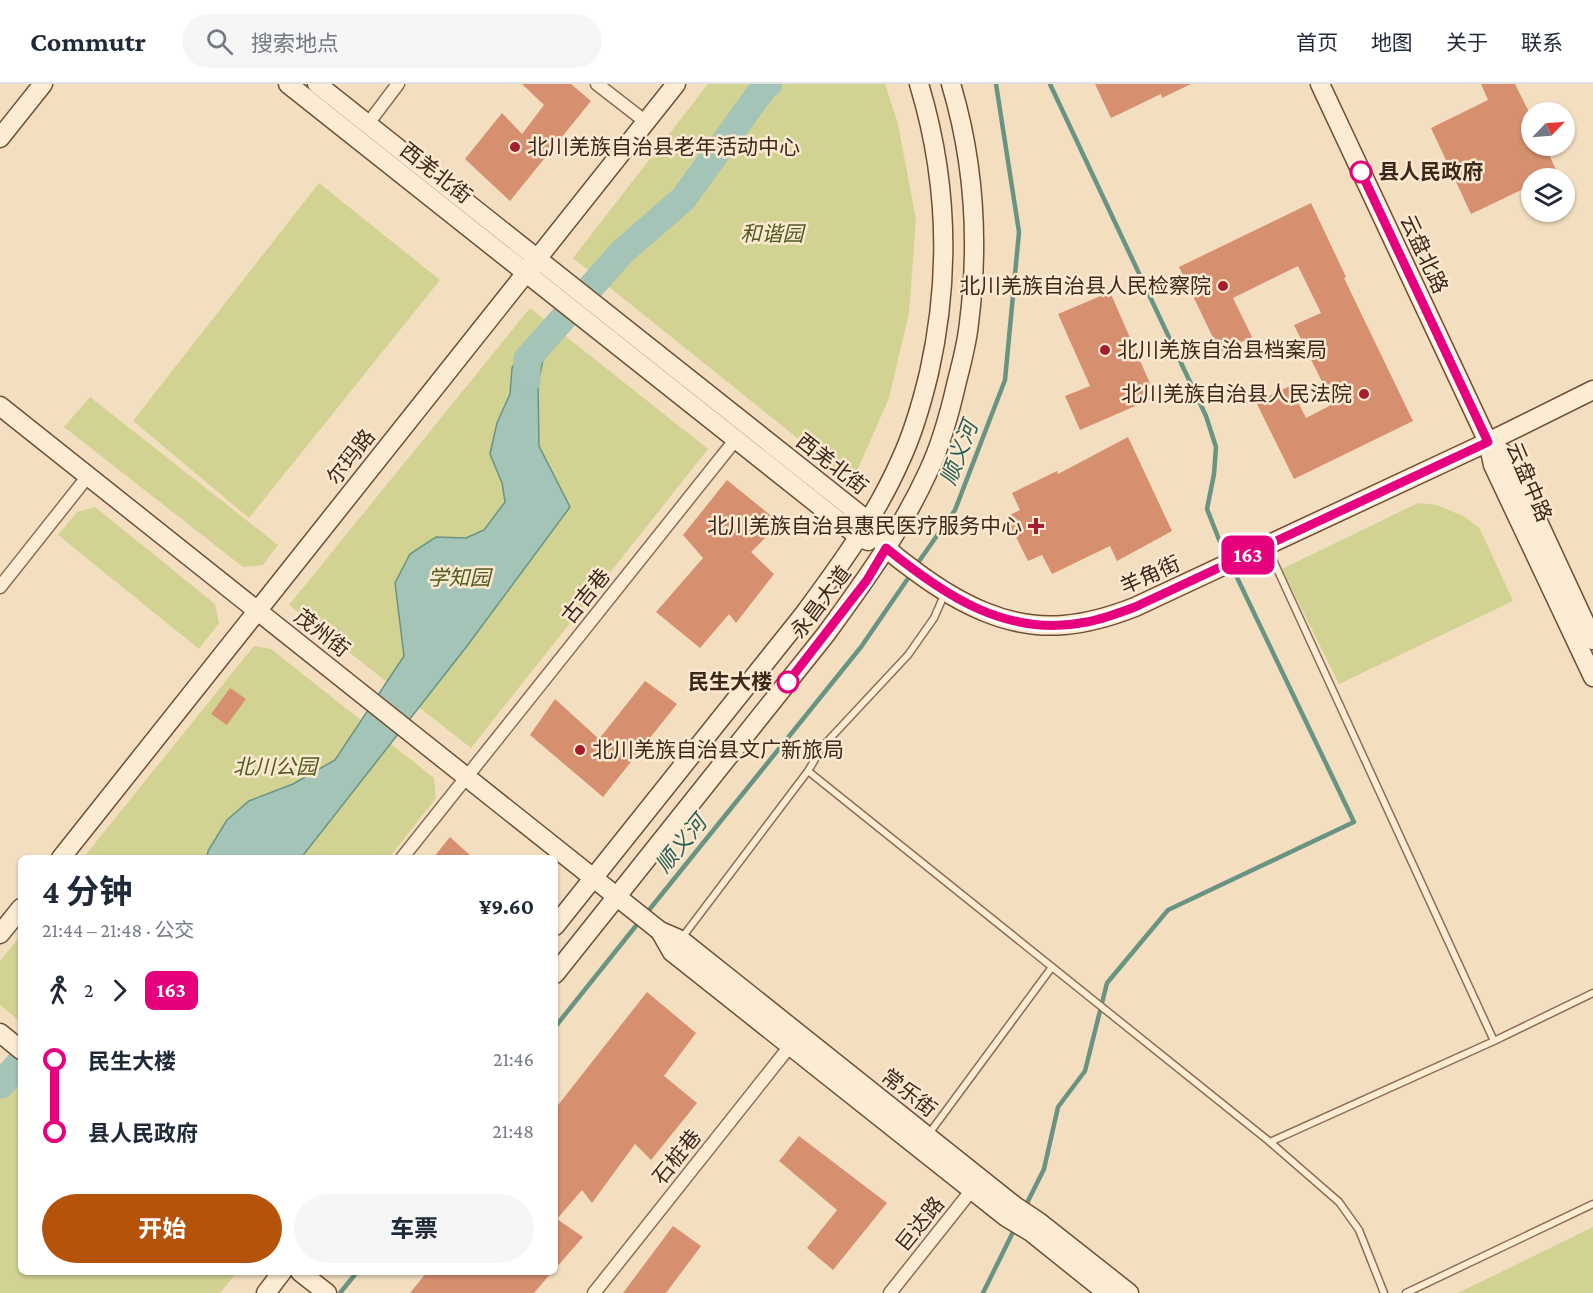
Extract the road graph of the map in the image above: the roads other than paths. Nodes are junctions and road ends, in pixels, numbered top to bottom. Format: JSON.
{"nodes":[{"id":1,"x":43,"y":84,"type":"edge"},
{"id":2,"x":288,"y":84,"type":"edge"},
{"id":3,"x":317,"y":84,"type":"edge"},
{"id":4,"x":398,"y":84,"type":"edge"},
{"id":5,"x":597,"y":84,"type":"edge"},
{"id":6,"x":676,"y":84,"type":"edge"},
{"id":7,"x":919,"y":84,"type":"edge"},
{"id":8,"x":951,"y":84,"type":"edge"},
{"id":9,"x":1320,"y":84,"type":"edge"},
{"id":10,"x":646,"y":122,"type":"junction"},
{"id":11,"x":366,"y":124,"type":"junction"},
{"id":12,"x":0,"y":138,"type":"edge"},
{"id":13,"x":532,"y":266,"type":"junction"},
{"id":14,"x":588,"y":310,"type":"junction"},
{"id":15,"x":1593,"y":390,"type":"edge"},
{"id":16,"x":0,"y":406,"type":"edge"},
{"id":17,"x":736,"y":439,"type":"junction"},
{"id":18,"x":1488,"y":442,"type":"junction"},
{"id":19,"x":88,"y":476,"type":"junction"},
{"id":20,"x":863,"y":529,"type":"junction"},
{"id":21,"x":1266,"y":546,"type":"junction"},
{"id":22,"x":886,"y":548,"type":"junction"},
{"id":23,"x":0,"y":587,"type":"edge"},
{"id":24,"x":940,"y":589,"type":"junction"},
{"id":25,"x":258,"y":610,"type":"junction"},
{"id":26,"x":1593,"y":640,"type":"edge"},
{"id":27,"x":1593,"y":678,"type":"edge"},
{"id":28,"x":808,"y":771,"type":"junction"},
{"id":29,"x":466,"y":776,"type":"junction"},
{"id":30,"x":63,"y":855,"type":"edge"},
{"id":31,"x":404,"y":855,"type":"edge"},
{"id":32,"x":594,"y":877,"type":"junction"},
{"id":33,"x":617,"y":896,"type":"junction"},
{"id":34,"x":18,"y":912,"type":"edge"},
{"id":35,"x":558,"y":922,"type":"edge"},
{"id":36,"x":660,"y":931,"type":"junction"},
{"id":37,"x":0,"y":934,"type":"edge"},
{"id":38,"x":681,"y":940,"type":"junction"},
{"id":39,"x":1052,"y":967,"type":"junction"},
{"id":40,"x":558,"y":970,"type":"edge"},
{"id":41,"x":1593,"y":993,"type":"edge"},
{"id":42,"x":1494,"y":1041,"type":"junction"},
{"id":43,"x":790,"y":1046,"type":"junction"},
{"id":44,"x":928,"y":1136,"type":"junction"},
{"id":45,"x":1270,"y":1142,"type":"junction"},
{"id":46,"x":976,"y":1184,"type":"junction"},
{"id":47,"x":1593,"y":1204,"type":"edge"},
{"id":48,"x":1035,"y":1227,"type":"junction"},
{"id":49,"x":280,"y":1275,"type":"edge"},
{"id":50,"x":266,"y":1293,"type":"edge"},
{"id":51,"x":594,"y":1293,"type":"edge"},
{"id":52,"x":890,"y":1293,"type":"edge"},
{"id":53,"x":1107,"y":1293,"type":"edge"},
{"id":54,"x":1130,"y":1293,"type":"edge"},
{"id":55,"x":1384,"y":1293,"type":"edge"},
{"id":56,"x":1406,"y":1293,"type":"edge"}],
"edges":[{"from":1,"to":12,"type":"street"},
{"from":2,"to":13,"type":"street","name":"西羌北街"},
{"from":3,"to":11,"type":"street","name":"西羌北街"},
{"from":4,"to":11,"type":"street"},
{"from":5,"to":10,"type":"street"},
{"from":6,"to":10,"type":"street","name":"尔玛路"},
{"from":7,"to":20,"type":"street","name":"永昌大道"},
{"from":8,"to":22,"type":"street","name":"永昌大道"},
{"from":9,"to":18,"type":"street","name":"云盘北路"},
{"from":10,"to":13,"type":"street","name":"尔玛路"},
{"from":11,"to":13,"type":"street","name":"西羌北街"},
{"from":13,"to":14,"type":"street","name":"西羌北街"},
{"from":13,"to":25,"type":"street","name":"尔玛路"},
{"from":14,"to":17,"type":"street","name":"西羌北街"},
{"from":14,"to":20,"type":"street","name":"西羌北街"},
{"from":15,"to":18,"type":"street","name":"羊角街"},
{"from":16,"to":19,"type":"street","name":"茂州街"},
{"from":17,"to":20,"type":"street","name":"西羌北街"},
{"from":17,"to":29,"type":"street","name":"古吉巷"},
{"from":18,"to":21,"type":"street","name":"羊角街"},
{"from":18,"to":26,"type":"street","name":"云盘中路"},
{"from":18,"to":27,"type":"street","name":"云盘中路"},
{"from":19,"to":23,"type":"street"},
{"from":19,"to":25,"type":"street","name":"茂州街"},
{"from":20,"to":22,"type":"street","name":"西羌北街"},
{"from":20,"to":32,"type":"street","name":"永昌大道"},
{"from":21,"to":24,"type":"street","name":"羊角街"},
{"from":21,"to":42,"type":"lane"},
{"from":22,"to":24,"type":"street","name":"羊角街"},
{"from":22,"to":33,"type":"street","name":"永昌大道"},
{"from":24,"to":28,"type":"lane"},
{"from":25,"to":29,"type":"street","name":"茂州街"},
{"from":25,"to":30,"type":"street","name":"尔玛路"},
{"from":28,"to":38,"type":"lane"},
{"from":28,"to":39,"type":"lane"},
{"from":29,"to":31,"type":"street","name":"古吉巷"},
{"from":29,"to":32,"type":"street","name":"茂州街"},
{"from":32,"to":33,"type":"street","name":"茂州街"},
{"from":32,"to":35,"type":"street","name":"永昌大道"},
{"from":33,"to":36,"type":"street","name":"常乐街"},
{"from":33,"to":40,"type":"street","name":"永昌大道"},
{"from":34,"to":37,"type":"street"},
{"from":36,"to":38,"type":"street","name":"常乐街"},
{"from":36,"to":43,"type":"street","name":"常乐街"},
{"from":38,"to":44,"type":"street","name":"常乐街"},
{"from":39,"to":44,"type":"lane"},
{"from":39,"to":45,"type":"lane"},
{"from":41,"to":42,"type":"lane"},
{"from":42,"to":45,"type":"lane"},
{"from":43,"to":46,"type":"street","name":"常乐街"},
{"from":43,"to":51,"type":"street","name":"石桩巷"},
{"from":44,"to":46,"type":"street","name":"常乐街"},
{"from":45,"to":55,"type":"lane"},
{"from":46,"to":48,"type":"street","name":"常乐街"},
{"from":46,"to":52,"type":"street","name":"巨达路"},
{"from":47,"to":56,"type":"lane"},
{"from":48,"to":53,"type":"street","name":"常乐街"},
{"from":48,"to":54,"type":"street","name":"常乐街"},
{"from":49,"to":50,"type":"street"}]}
